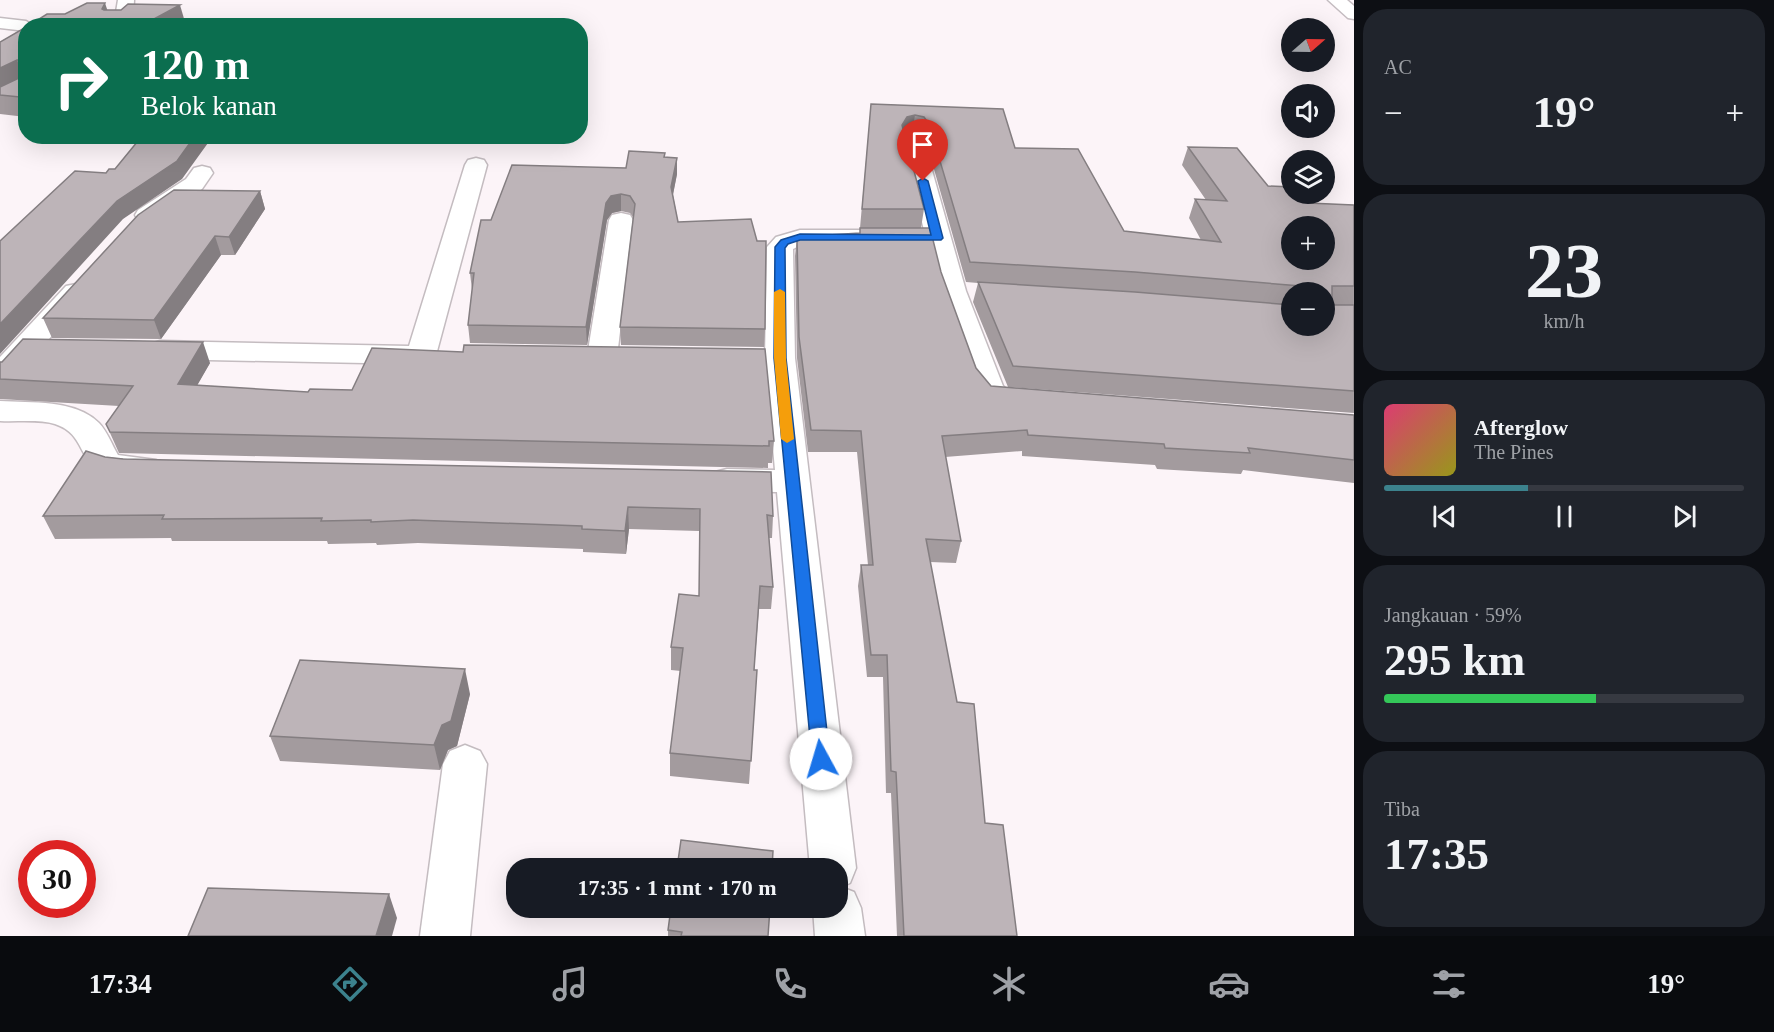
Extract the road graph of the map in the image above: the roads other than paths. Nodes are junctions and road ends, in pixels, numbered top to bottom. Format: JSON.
{"nodes":[{"id":1,"x":126,"y":0,"type":"edge"},
{"id":2,"x":1336,"y":0,"type":"edge"},
{"id":3,"x":1354,"y":14,"type":"edge"},
{"id":4,"x":124,"y":18,"type":"edge"},
{"id":5,"x":0,"y":23,"type":"edge"},
{"id":6,"x":18,"y":25,"type":"edge"},
{"id":7,"x":913,"y":142,"type":"dead end"},
{"id":8,"x":476,"y":165,"type":"dead end"},
{"id":9,"x":202,"y":172,"type":"dead end"},
{"id":10,"x":621,"y":220,"type":"dead end"},
{"id":11,"x":129,"y":232,"type":"edge"},
{"id":12,"x":937,"y":238,"type":"junction"},
{"id":13,"x":95,"y":270,"type":"edge"},
{"id":14,"x":26,"y":348,"type":"junction"},
{"id":15,"x":62,"y":349,"type":"edge"},
{"id":16,"x":134,"y":350,"type":"edge"},
{"id":17,"x":602,"y":357,"type":"edge"},
{"id":18,"x":0,"y":375,"type":"edge"},
{"id":19,"x":1053,"y":404,"type":"edge"},
{"id":20,"x":0,"y":411,"type":"edge"},
{"id":21,"x":168,"y":469,"type":"edge"},
{"id":22,"x":697,"y":479,"type":"edge"},
{"id":23,"x":791,"y":481,"type":"junction"},
{"id":24,"x":465,"y":764,"type":"dead end"},
{"id":25,"x":832,"y":858,"type":"edge"},
{"id":26,"x":838,"y":918,"type":"edge"},
{"id":27,"x":445,"y":936,"type":"edge"},
{"id":28,"x":840,"y":936,"type":"edge"}],
"edges":[{"from":1,"to":4,"type":"street"},
{"from":2,"to":3,"type":"street"},
{"from":5,"to":6,"type":"street"},
{"from":7,"to":12,"type":"street"},
{"from":8,"to":16,"type":"street"},
{"from":9,"to":11,"type":"street"},
{"from":10,"to":17,"type":"street"},
{"from":12,"to":19,"type":"street"},
{"from":12,"to":23,"type":"street"},
{"from":13,"to":14,"type":"street"},
{"from":14,"to":15,"type":"street"},
{"from":14,"to":18,"type":"street"},
{"from":20,"to":21,"type":"street"},
{"from":22,"to":23,"type":"street"},
{"from":23,"to":25,"type":"street"},
{"from":24,"to":27,"type":"street"},
{"from":26,"to":28,"type":"street"}]}
